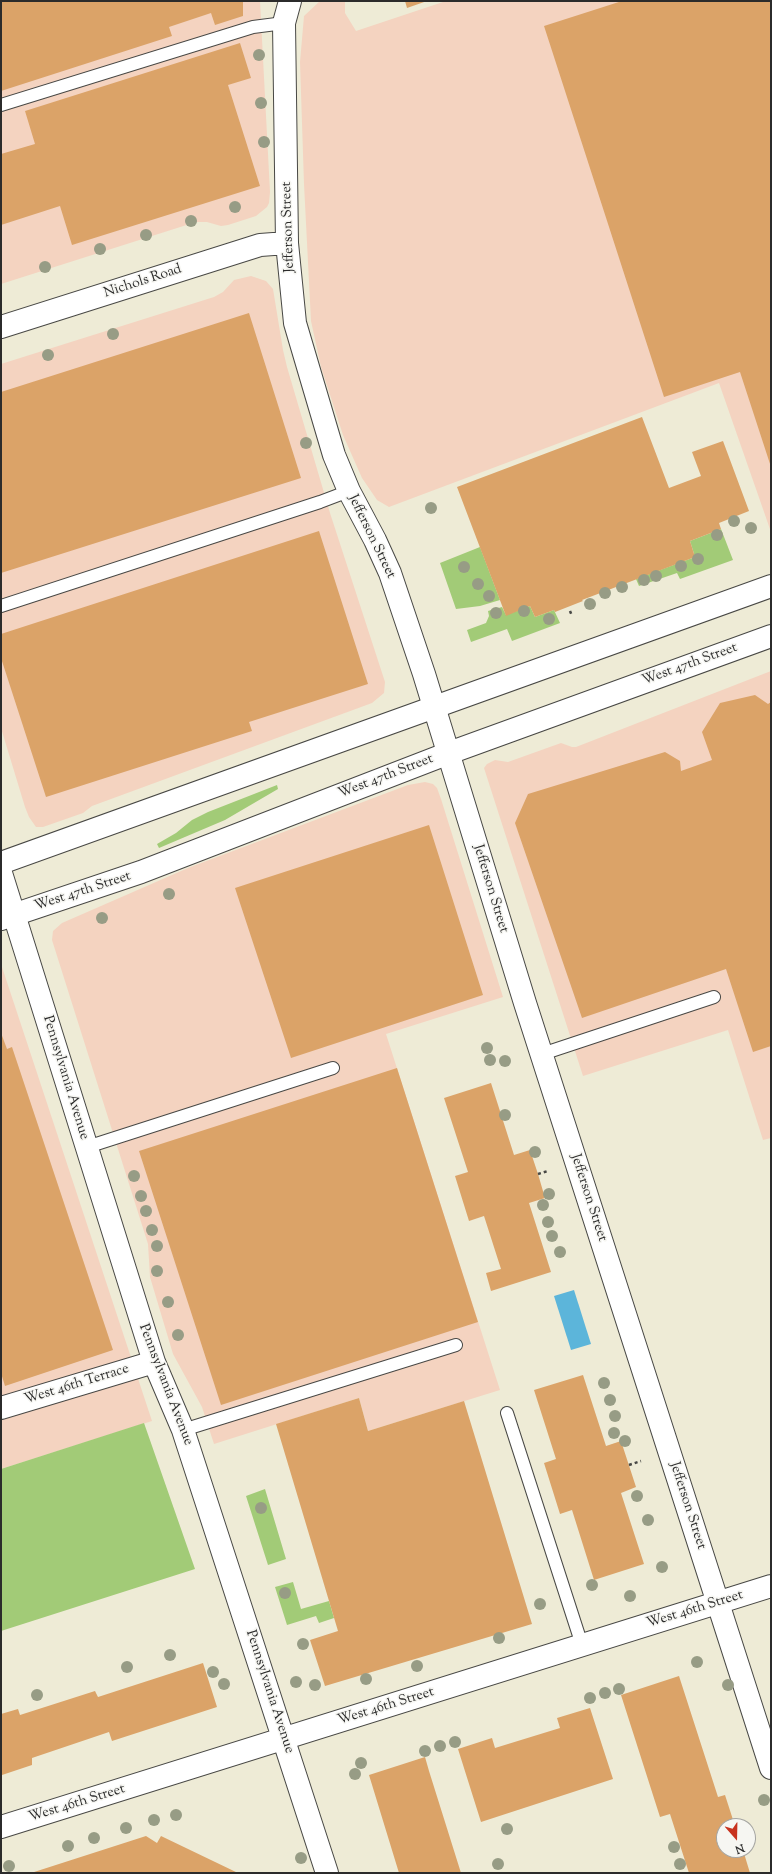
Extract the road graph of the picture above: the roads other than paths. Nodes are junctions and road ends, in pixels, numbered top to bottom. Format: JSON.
{"nodes":[{"id":1,"x":290,"y":1,"type":"edge"},
{"id":2,"x":284,"y":23,"type":"junction"},
{"id":3,"x":1,"y":105,"type":"edge"},
{"id":4,"x":287,"y":243,"type":"junction"},
{"id":5,"x":1,"y":327,"type":"edge"},
{"id":6,"x":349,"y":491,"type":"junction"},
{"id":7,"x":771,"y":586,"type":"edge"},
{"id":8,"x":1,"y":606,"type":"edge"},
{"id":9,"x":771,"y":636,"type":"edge"},
{"id":10,"x":434,"y":707,"type":"junction"},
{"id":11,"x":449,"y":753,"type":"junction"},
{"id":12,"x":1,"y":863,"type":"edge"},
{"id":13,"x":1,"y":873,"type":"edge"},
{"id":14,"x":7,"y":917,"type":"edge"},
{"id":15,"x":714,"y":997,"type":"dead end"},
{"id":16,"x":542,"y":1054,"type":"junction"},
{"id":17,"x":333,"y":1068,"type":"dead end"},
{"id":18,"x":87,"y":1147,"type":"junction"},
{"id":19,"x":456,"y":1345,"type":"dead end"},
{"id":20,"x":154,"y":1362,"type":"junction"},
{"id":21,"x":1,"y":1408,"type":"edge"},
{"id":22,"x":507,"y":1413,"type":"dead end"},
{"id":23,"x":183,"y":1430,"type":"junction"},
{"id":24,"x":771,"y":1586,"type":"edge"},
{"id":25,"x":718,"y":1602,"type":"junction"},
{"id":26,"x":582,"y":1645,"type":"junction"},
{"id":27,"x":284,"y":1739,"type":"junction"},
{"id":28,"x":771,"y":1768,"type":"edge"},
{"id":29,"x":1,"y":1828,"type":"edge"},
{"id":30,"x":328,"y":1873,"type":"edge"}],
"edges":[{"from":1,"to":2,"type":"street","name":"Jefferson Street"},
{"from":2,"to":3,"type":"lane"},
{"from":2,"to":4,"type":"street","name":"Jefferson Street"},
{"from":4,"to":5,"type":"street","name":"Nichols Road"},
{"from":4,"to":6,"type":"street","name":"Jefferson Street"},
{"from":6,"to":8,"type":"lane"},
{"from":6,"to":10,"type":"street","name":"Jefferson Street"},
{"from":7,"to":10,"type":"street"},
{"from":9,"to":11,"type":"street","name":"West 47th Street"},
{"from":10,"to":11,"type":"street","name":"Jefferson Street"},
{"from":10,"to":12,"type":"street"},
{"from":11,"to":14,"type":"street","name":"West 47th Street"},
{"from":11,"to":16,"type":"street","name":"Jefferson Street"},
{"from":13,"to":14,"type":"street","name":"Pennsylvania Avenue"},
{"from":14,"to":18,"type":"street","name":"Pennsylvania Avenue"},
{"from":15,"to":16,"type":"lane"},
{"from":16,"to":25,"type":"street","name":"Jefferson Street"},
{"from":17,"to":18,"type":"lane"},
{"from":18,"to":20,"type":"street","name":"Pennsylvania Avenue"},
{"from":19,"to":23,"type":"lane"},
{"from":20,"to":21,"type":"street","name":"West 46th Terrace"},
{"from":20,"to":23,"type":"street","name":"Pennsylvania Avenue"},
{"from":22,"to":26,"type":"lane"},
{"from":23,"to":27,"type":"street","name":"Pennsylvania Avenue"},
{"from":24,"to":25,"type":"street","name":"West 46th Street"},
{"from":25,"to":26,"type":"street","name":"West 46th Street"},
{"from":25,"to":28,"type":"street","name":"Jefferson Street"},
{"from":26,"to":27,"type":"street","name":"West 46th Street"},
{"from":27,"to":29,"type":"street","name":"West 46th Street"},
{"from":27,"to":30,"type":"street","name":"Pennsylvania Avenue"}]}
